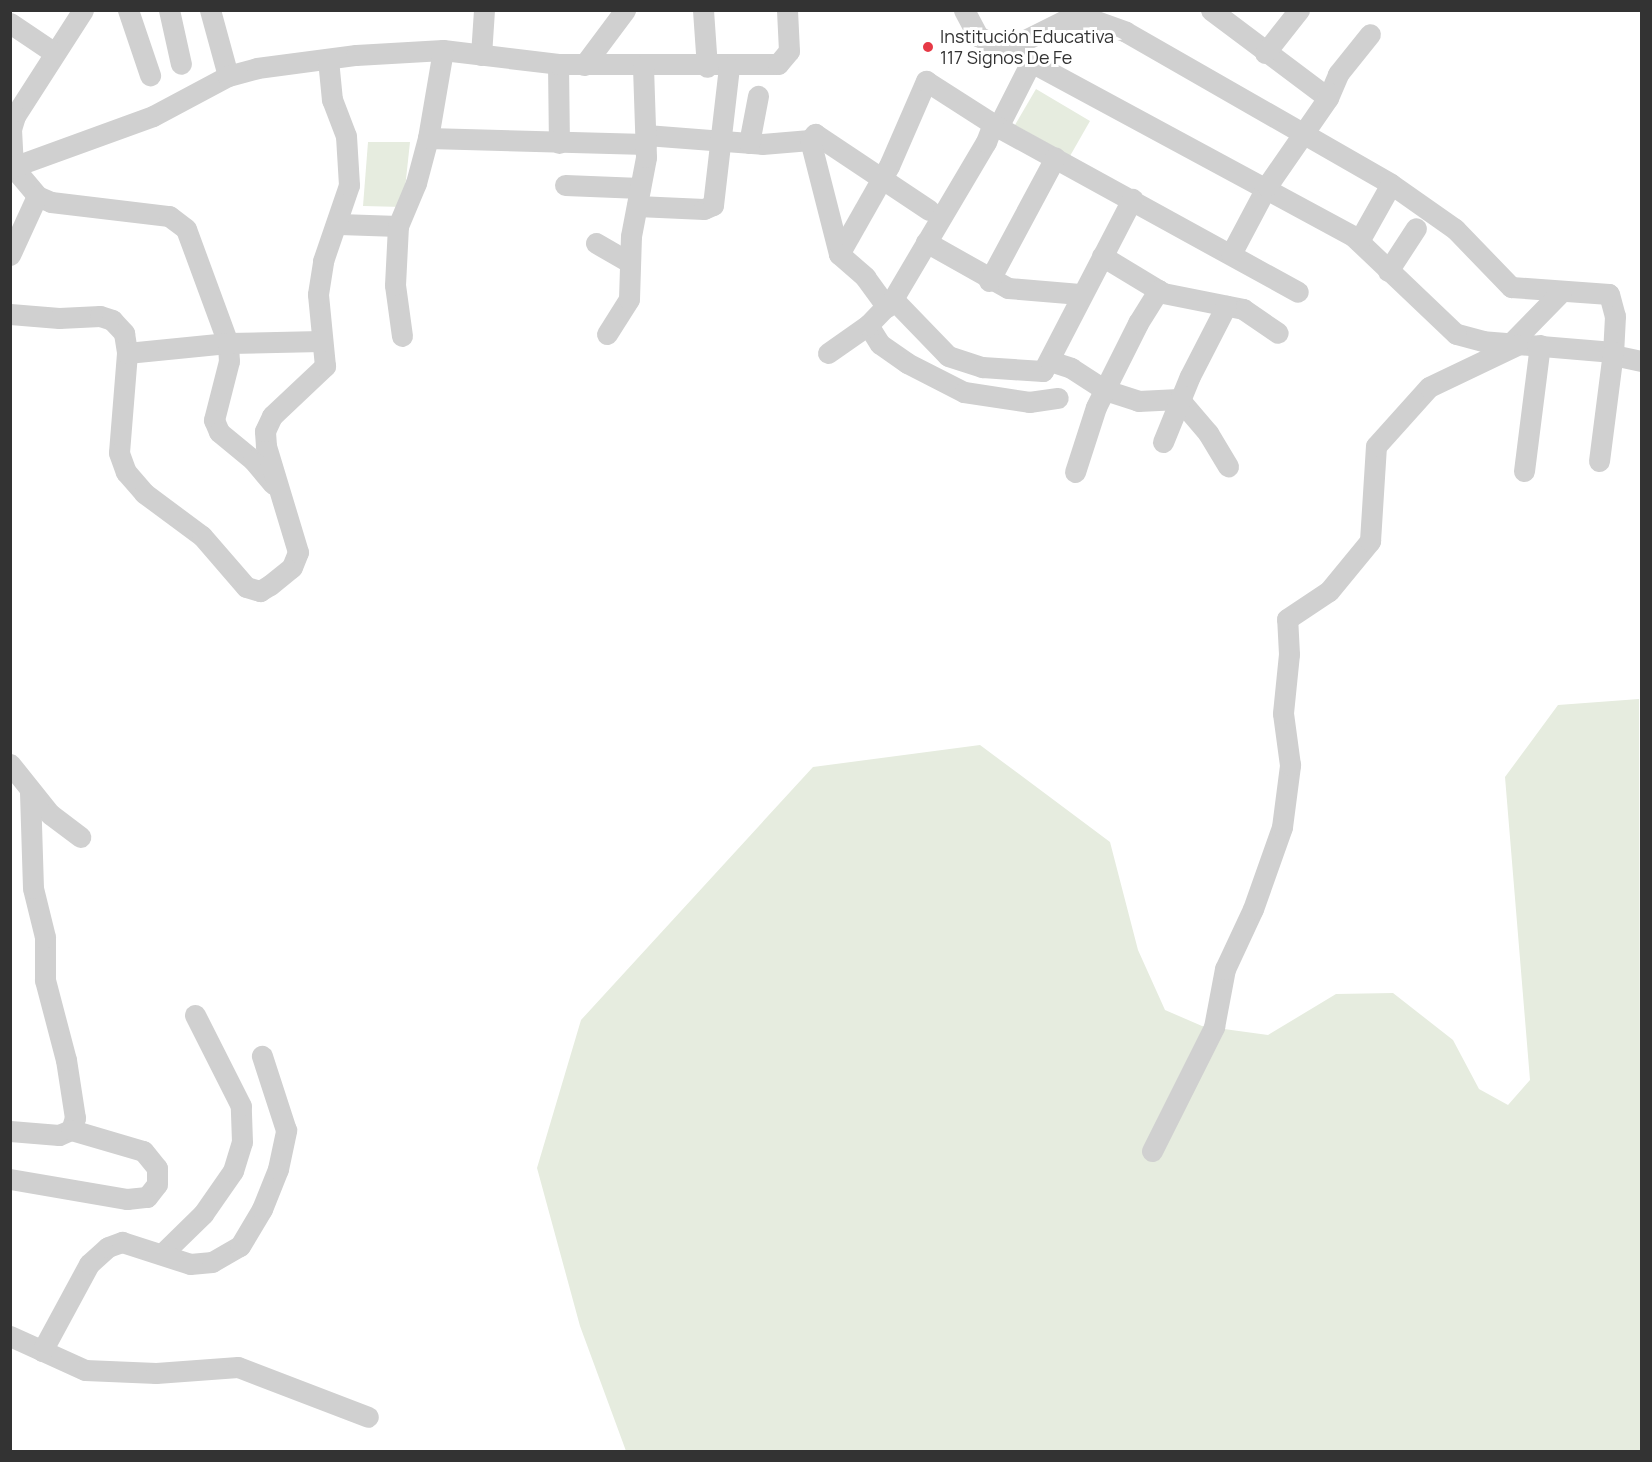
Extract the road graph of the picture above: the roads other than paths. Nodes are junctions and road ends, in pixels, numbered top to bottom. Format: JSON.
{"nodes":[{"id":1,"x":83,"y":10,"type":"edge"},
{"id":2,"x":128,"y":10,"type":"edge"},
{"id":3,"x":169,"y":10,"type":"edge"},
{"id":4,"x":210,"y":10,"type":"edge"},
{"id":5,"x":484,"y":10,"type":"edge"},
{"id":6,"x":625,"y":10,"type":"edge"},
{"id":7,"x":703,"y":10,"type":"edge"},
{"id":8,"x":788,"y":10,"type":"edge"},
{"id":9,"x":964,"y":10,"type":"edge"},
{"id":10,"x":1211,"y":10,"type":"edge"},
{"id":11,"x":1299,"y":10,"type":"edge"},
{"id":12,"x":1066,"y":15,"type":"edge"},
{"id":13,"x":1100,"y":15,"type":"edge"},
{"id":14,"x":10,"y":23,"type":"edge"},
{"id":15,"x":1370,"y":34,"type":"dead end"},
{"id":16,"x":1011,"y":48,"type":"junction"},
{"id":17,"x":443,"y":50,"type":"junction"},
{"id":18,"x":53,"y":52,"type":"junction"},
{"id":19,"x":1265,"y":52,"type":"junction"},
{"id":20,"x":482,"y":55,"type":"junction"},
{"id":21,"x":328,"y":59,"type":"junction"},
{"id":22,"x":1031,"y":62,"type":"junction"},
{"id":23,"x":181,"y":64,"type":"dead end"},
{"id":24,"x":558,"y":64,"type":"junction"},
{"id":25,"x":584,"y":65,"type":"junction"},
{"id":26,"x":643,"y":66,"type":"junction"},
{"id":27,"x":707,"y":67,"type":"junction"},
{"id":28,"x":729,"y":67,"type":"junction"},
{"id":29,"x":150,"y":75,"type":"dead end"},
{"id":30,"x":228,"y":76,"type":"junction"},
{"id":31,"x":758,"y":96,"type":"dead end"},
{"id":32,"x":1328,"y":98,"type":"junction"},
{"id":33,"x":12,"y":122,"type":"edge"},
{"id":34,"x":995,"y":125,"type":"junction"},
{"id":35,"x":1303,"y":136,"type":"junction"},
{"id":36,"x":428,"y":138,"type":"junction"},
{"id":37,"x":646,"y":140,"type":"junction"},
{"id":38,"x":723,"y":140,"type":"junction"},
{"id":39,"x":810,"y":140,"type":"junction"},
{"id":40,"x":559,"y":143,"type":"junction"},
{"id":41,"x":749,"y":143,"type":"junction"},
{"id":42,"x":1055,"y":158,"type":"junction"},
{"id":43,"x":12,"y":168,"type":"edge"},
{"id":44,"x":882,"y":179,"type":"junction"},
{"id":45,"x":1391,"y":184,"type":"junction"},
{"id":46,"x":566,"y":185,"type":"dead end"},
{"id":47,"x":1267,"y":186,"type":"junction"},
{"id":48,"x":38,"y":196,"type":"junction"},
{"id":49,"x":638,"y":197,"type":"junction"},
{"id":50,"x":1132,"y":199,"type":"junction"},
{"id":51,"x":929,"y":210,"type":"dead end"},
{"id":52,"x":339,"y":224,"type":"junction"},
{"id":53,"x":398,"y":226,"type":"junction"},
{"id":54,"x":1416,"y":228,"type":"dead end"},
{"id":55,"x":1359,"y":241,"type":"junction"},
{"id":56,"x":926,"y":242,"type":"junction"},
{"id":57,"x":596,"y":243,"type":"dead end"},
{"id":58,"x":839,"y":254,"type":"junction"},
{"id":59,"x":1231,"y":254,"type":"junction"},
{"id":60,"x":10,"y":255,"type":"edge"},
{"id":61,"x":1102,"y":256,"type":"junction"},
{"id":62,"x":629,"y":262,"type":"junction"},
{"id":63,"x":1388,"y":271,"type":"junction"},
{"id":64,"x":988,"y":281,"type":"junction"},
{"id":65,"x":1159,"y":290,"type":"junction"},
{"id":66,"x":1298,"y":292,"type":"dead end"},
{"id":67,"x":1561,"y":292,"type":"junction"},
{"id":68,"x":1080,"y":294,"type":"junction"},
{"id":69,"x":890,"y":303,"type":"junction"},
{"id":70,"x":1226,"y":306,"type":"junction"},
{"id":71,"x":10,"y":314,"type":"edge"},
{"id":72,"x":868,"y":326,"type":"junction"},
{"id":73,"x":1278,"y":333,"type":"dead end"},
{"id":74,"x":608,"y":334,"type":"dead end"},
{"id":75,"x":402,"y":336,"type":"dead end"},
{"id":76,"x":321,"y":341,"type":"junction"},
{"id":77,"x":228,"y":344,"type":"junction"},
{"id":78,"x":1514,"y":344,"type":"junction"},
{"id":79,"x":1540,"y":345,"type":"junction"},
{"id":80,"x":127,"y":353,"type":"junction"},
{"id":81,"x":828,"y":353,"type":"dead end"},
{"id":82,"x":1613,"y":354,"type":"junction"},
{"id":83,"x":1050,"y":361,"type":"junction"},
{"id":84,"x":1641,"y":361,"type":"edge"},
{"id":85,"x":1105,"y":390,"type":"junction"},
{"id":86,"x":1058,"y":398,"type":"dead end"},
{"id":87,"x":1179,"y":399,"type":"junction"},
{"id":88,"x":1163,"y":442,"type":"dead end"},
{"id":89,"x":1599,"y":462,"type":"dead end"},
{"id":90,"x":1228,"y":466,"type":"dead end"},
{"id":91,"x":1524,"y":471,"type":"dead end"},
{"id":92,"x":1075,"y":472,"type":"dead end"},
{"id":93,"x":279,"y":491,"type":"junction"},
{"id":94,"x":10,"y":764,"type":"edge"},
{"id":95,"x":30,"y":790,"type":"junction"},
{"id":96,"x":80,"y":837,"type":"dead end"},
{"id":97,"x":195,"y":1015,"type":"dead end"},
{"id":98,"x":262,"y":1056,"type":"dead end"},
{"id":99,"x":71,"y":1130,"type":"junction"},
{"id":100,"x":10,"y":1131,"type":"edge"},
{"id":101,"x":1152,"y":1151,"type":"dead end"},
{"id":102,"x":10,"y":1179,"type":"edge"},
{"id":103,"x":163,"y":1253,"type":"junction"},
{"id":104,"x":10,"y":1336,"type":"edge"},
{"id":105,"x":42,"y":1351,"type":"junction"},
{"id":106,"x":368,"y":1417,"type":"dead end"}],
"edges":[{"from":1,"to":18,"type":"street"},
{"from":2,"to":29,"type":"street"},
{"from":3,"to":23,"type":"street"},
{"from":4,"to":30,"type":"street"},
{"from":5,"to":20,"type":"street"},
{"from":6,"to":25,"type":"street"},
{"from":7,"to":27,"type":"street"},
{"from":8,"to":28,"type":"street"},
{"from":9,"to":16,"type":"street"},
{"from":10,"to":19,"type":"street"},
{"from":11,"to":19,"type":"street"},
{"from":12,"to":13,"type":"street"},
{"from":12,"to":16,"type":"street"},
{"from":13,"to":35,"type":"street"},
{"from":14,"to":18,"type":"street"},
{"from":15,"to":32,"type":"street"},
{"from":16,"to":22,"type":"street"},
{"from":17,"to":20,"type":"street"},
{"from":17,"to":21,"type":"street"},
{"from":17,"to":36,"type":"street"},
{"from":18,"to":33,"type":"street"},
{"from":19,"to":32,"type":"street"},
{"from":20,"to":24,"type":"street"},
{"from":21,"to":30,"type":"street"},
{"from":21,"to":52,"type":"street"},
{"from":22,"to":34,"type":"street"},
{"from":22,"to":47,"type":"street"},
{"from":24,"to":25,"type":"street"},
{"from":24,"to":40,"type":"street"},
{"from":25,"to":26,"type":"street"},
{"from":26,"to":27,"type":"street"},
{"from":26,"to":37,"type":"street"},
{"from":27,"to":28,"type":"street"},
{"from":28,"to":38,"type":"street"},
{"from":30,"to":43,"type":"street"},
{"from":31,"to":41,"type":"street"},
{"from":32,"to":35,"type":"street"},
{"from":33,"to":43,"type":"street"},
{"from":34,"to":42,"type":"street"},
{"from":34,"to":44,"type":"street"},
{"from":34,"to":56,"type":"street"},
{"from":35,"to":45,"type":"street"},
{"from":35,"to":47,"type":"street"},
{"from":36,"to":40,"type":"street"},
{"from":36,"to":53,"type":"street"},
{"from":37,"to":38,"type":"street"},
{"from":37,"to":40,"type":"street"},
{"from":37,"to":49,"type":"street"},
{"from":38,"to":41,"type":"street"},
{"from":38,"to":49,"type":"street"},
{"from":39,"to":41,"type":"street"},
{"from":39,"to":44,"type":"street"},
{"from":39,"to":58,"type":"street"},
{"from":42,"to":50,"type":"street"},
{"from":42,"to":64,"type":"street"},
{"from":43,"to":48,"type":"street"},
{"from":44,"to":51,"type":"street"},
{"from":44,"to":58,"type":"street"},
{"from":45,"to":55,"type":"street"},
{"from":45,"to":67,"type":"street"},
{"from":46,"to":49,"type":"street"},
{"from":47,"to":55,"type":"street"},
{"from":47,"to":59,"type":"street"},
{"from":48,"to":60,"type":"street"},
{"from":48,"to":77,"type":"street"},
{"from":49,"to":62,"type":"street"},
{"from":50,"to":59,"type":"street"},
{"from":50,"to":61,"type":"street"},
{"from":52,"to":53,"type":"street"},
{"from":52,"to":76,"type":"street"},
{"from":53,"to":75,"type":"street"},
{"from":54,"to":63,"type":"street"},
{"from":55,"to":63,"type":"street"},
{"from":56,"to":64,"type":"street"},
{"from":56,"to":69,"type":"street"},
{"from":57,"to":62,"type":"street"},
{"from":58,"to":69,"type":"street"},
{"from":59,"to":66,"type":"street"},
{"from":61,"to":65,"type":"street"},
{"from":61,"to":68,"type":"street"},
{"from":62,"to":74,"type":"street"},
{"from":63,"to":78,"type":"street"},
{"from":64,"to":68,"type":"street"},
{"from":65,"to":70,"type":"street"},
{"from":65,"to":85,"type":"street"},
{"from":67,"to":78,"type":"street"},
{"from":67,"to":82,"type":"street"},
{"from":68,"to":83,"type":"street"},
{"from":69,"to":72,"type":"street"},
{"from":69,"to":83,"type":"street"},
{"from":70,"to":73,"type":"street"},
{"from":70,"to":87,"type":"street"},
{"from":71,"to":80,"type":"street"},
{"from":72,"to":81,"type":"street"},
{"from":72,"to":86,"type":"street"},
{"from":76,"to":77,"type":"street"},
{"from":76,"to":93,"type":"street"},
{"from":77,"to":80,"type":"street"},
{"from":77,"to":93,"type":"street"},
{"from":78,"to":79,"type":"street"},
{"from":78,"to":101,"type":"street"},
{"from":79,"to":82,"type":"street"},
{"from":79,"to":91,"type":"street"},
{"from":80,"to":93,"type":"street"},
{"from":82,"to":84,"type":"street"},
{"from":82,"to":89,"type":"street"},
{"from":83,"to":85,"type":"street"},
{"from":85,"to":87,"type":"street"},
{"from":85,"to":92,"type":"street"},
{"from":87,"to":88,"type":"street"},
{"from":87,"to":90,"type":"street"},
{"from":94,"to":95,"type":"street"},
{"from":95,"to":96,"type":"street"},
{"from":95,"to":99,"type":"street"},
{"from":97,"to":103,"type":"street"},
{"from":98,"to":103,"type":"street"},
{"from":99,"to":100,"type":"street"},
{"from":99,"to":102,"type":"street"},
{"from":103,"to":105,"type":"street"},
{"from":104,"to":105,"type":"street"},
{"from":105,"to":106,"type":"street"}]}
